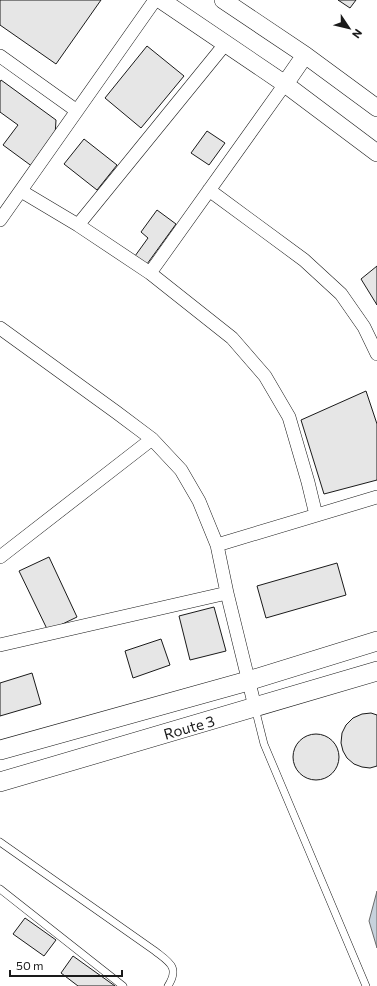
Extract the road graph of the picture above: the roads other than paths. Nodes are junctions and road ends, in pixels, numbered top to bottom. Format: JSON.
{"nodes":[{"id":1,"x":155,"y":0,"type":"edge"},
{"id":2,"x":161,"y":0,"type":"edge"},
{"id":3,"x":223,"y":0,"type":"edge"},
{"id":4,"x":226,"y":43,"type":"junction"},
{"id":5,"x":305,"y":55,"type":"junction"},
{"id":6,"x":0,"y":56,"type":"edge"},
{"id":7,"x":285,"y":84,"type":"junction"},
{"id":8,"x":377,"y":108,"type":"edge"},
{"id":9,"x":77,"y":111,"type":"junction"},
{"id":10,"x":377,"y":153,"type":"edge"},
{"id":11,"x":209,"y":190,"type":"junction"},
{"id":12,"x":21,"y":191,"type":"junction"},
{"id":13,"x":0,"y":220,"type":"edge"},
{"id":14,"x":78,"y":225,"type":"junction"},
{"id":15,"x":150,"y":273,"type":"junction"},
{"id":16,"x":0,"y":328,"type":"edge"},
{"id":17,"x":377,"y":354,"type":"edge"},
{"id":18,"x":152,"y":439,"type":"junction"},
{"id":19,"x":377,"y":497,"type":"edge"},
{"id":20,"x":316,"y":515,"type":"junction"},
{"id":21,"x":217,"y":546,"type":"junction"},
{"id":22,"x":0,"y":557,"type":"edge"},
{"id":23,"x":227,"y":593,"type":"junction"},
{"id":24,"x":377,"y":641,"type":"edge"},
{"id":25,"x":0,"y":645,"type":"edge"},
{"id":26,"x":377,"y":671,"type":"edge"},
{"id":27,"x":248,"y":681,"type":"junction"},
{"id":28,"x":255,"y":707,"type":"junction"},
{"id":29,"x":0,"y":750,"type":"edge"},
{"id":30,"x":0,"y":782,"type":"edge"},
{"id":31,"x":0,"y":842,"type":"edge"},
{"id":32,"x":0,"y":889,"type":"edge"},
{"id":33,"x":123,"y":986,"type":"edge"},
{"id":34,"x":168,"y":986,"type":"edge"},
{"id":35,"x":366,"y":986,"type":"edge"}],
"edges":[{"from":1,"to":9,"type":"street"},
{"from":2,"to":4,"type":"street"},
{"from":3,"to":5,"type":"street"},
{"from":4,"to":7,"type":"street"},
{"from":4,"to":14,"type":"street"},
{"from":5,"to":7,"type":"street"},
{"from":5,"to":8,"type":"street"},
{"from":6,"to":9,"type":"street"},
{"from":7,"to":10,"type":"street"},
{"from":7,"to":11,"type":"street"},
{"from":9,"to":12,"type":"street"},
{"from":11,"to":15,"type":"street"},
{"from":11,"to":17,"type":"street"},
{"from":12,"to":13,"type":"street"},
{"from":12,"to":14,"type":"street"},
{"from":14,"to":15,"type":"street"},
{"from":15,"to":20,"type":"street"},
{"from":16,"to":18,"type":"street"},
{"from":18,"to":21,"type":"street"},
{"from":18,"to":22,"type":"street"},
{"from":19,"to":20,"type":"street"},
{"from":20,"to":21,"type":"street"},
{"from":21,"to":23,"type":"street"},
{"from":23,"to":25,"type":"street"},
{"from":23,"to":27,"type":"street"},
{"from":24,"to":27,"type":"main road"},
{"from":26,"to":28,"type":"main road","name":"Route 3"},
{"from":27,"to":28,"type":"street"},
{"from":27,"to":29,"type":"main road"},
{"from":28,"to":30,"type":"main road","name":"Route 3"},
{"from":28,"to":35,"type":"lane"},
{"from":31,"to":34,"type":"lane"},
{"from":32,"to":33,"type":"lane"}]}
